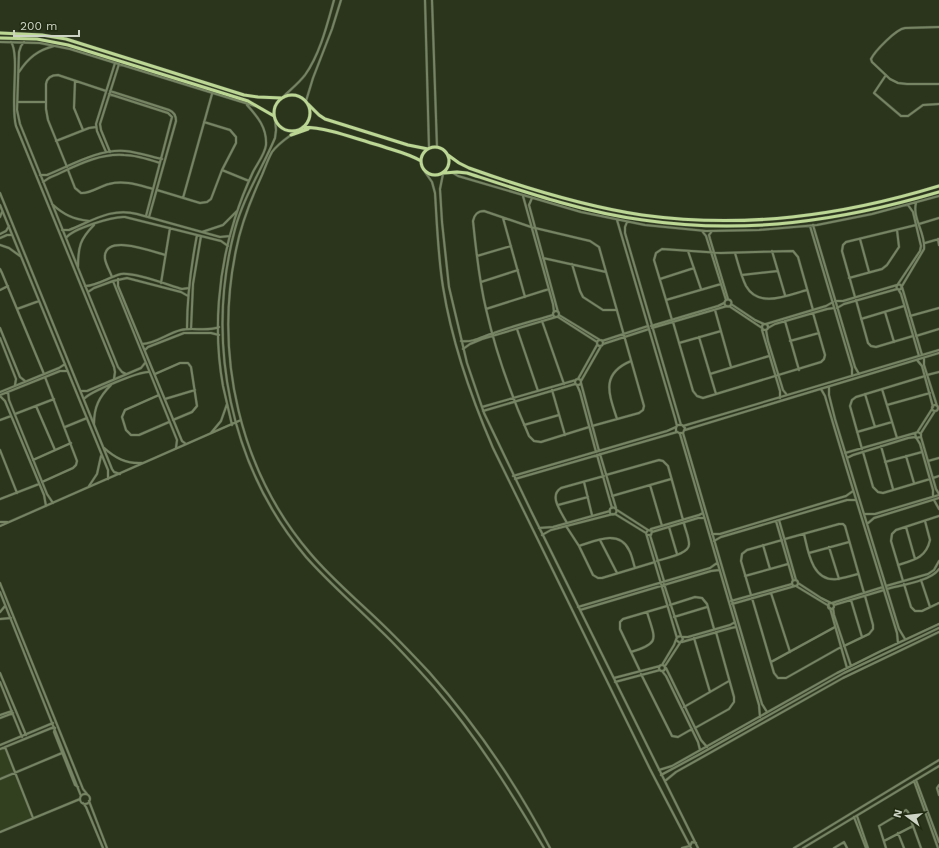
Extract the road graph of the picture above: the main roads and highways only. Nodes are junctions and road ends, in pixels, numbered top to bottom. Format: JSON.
{"nodes":[{"id":1,"x":0,"y":33,"type":"edge"},
{"id":2,"x":0,"y":38,"type":"edge"},
{"id":3,"x":255,"y":97,"type":"junction"},
{"id":4,"x":282,"y":98,"type":"junction"},
{"id":5,"x":307,"y":102,"type":"junction"},
{"id":6,"x":253,"y":103,"type":"junction"},
{"id":7,"x":274,"y":118,"type":"junction"},
{"id":8,"x":303,"y":127,"type":"junction"},
{"id":9,"x":314,"y":128,"type":"junction"},
{"id":10,"x":291,"y":135,"type":"road end"},
{"id":11,"x":429,"y":149,"type":"junction"},
{"id":12,"x":448,"y":155,"type":"junction"},
{"id":13,"x":421,"y":161,"type":"junction"},
{"id":14,"x":443,"y":173,"type":"junction"},
{"id":15,"x":939,"y":186,"type":"edge"},
{"id":16,"x":939,"y":192,"type":"edge"},
{"id":17,"x":530,"y":193,"type":"junction"},
{"id":18,"x":530,"y":198,"type":"road end"},
{"id":19,"x":779,"y":219,"type":"junction"},
{"id":20,"x":769,"y":220,"type":"junction"},
{"id":21,"x":779,"y":224,"type":"junction"},
{"id":22,"x":770,"y":225,"type":"junction"}],
"edges":[{"from":1,"to":3,"type":"main road"},
{"from":2,"to":6,"type":"main road"},
{"from":3,"to":4,"type":"main road"},
{"from":3,"to":6,"type":"main road"},
{"from":4,"to":5,"type":"main road"},
{"from":4,"to":7,"type":"main road"},
{"from":5,"to":8,"type":"main road"},
{"from":5,"to":11,"type":"main road"},
{"from":6,"to":7,"type":"main road"},
{"from":7,"to":8,"type":"main road"},
{"from":8,"to":9,"type":"main road"},
{"from":9,"to":10,"type":"main road"},
{"from":9,"to":13,"type":"main road"},
{"from":11,"to":12,"type":"main road"},
{"from":11,"to":13,"type":"main road"},
{"from":12,"to":14,"type":"main road"},
{"from":12,"to":20,"type":"main road"},
{"from":13,"to":14,"type":"main road"},
{"from":14,"to":17,"type":"main road"},
{"from":15,"to":19,"type":"main road"},
{"from":16,"to":21,"type":"main road"},
{"from":17,"to":18,"type":"main road"},
{"from":17,"to":22,"type":"main road"},
{"from":19,"to":20,"type":"main road"},
{"from":19,"to":21,"type":"main road"},
{"from":20,"to":22,"type":"main road"},
{"from":21,"to":22,"type":"main road"}]}
